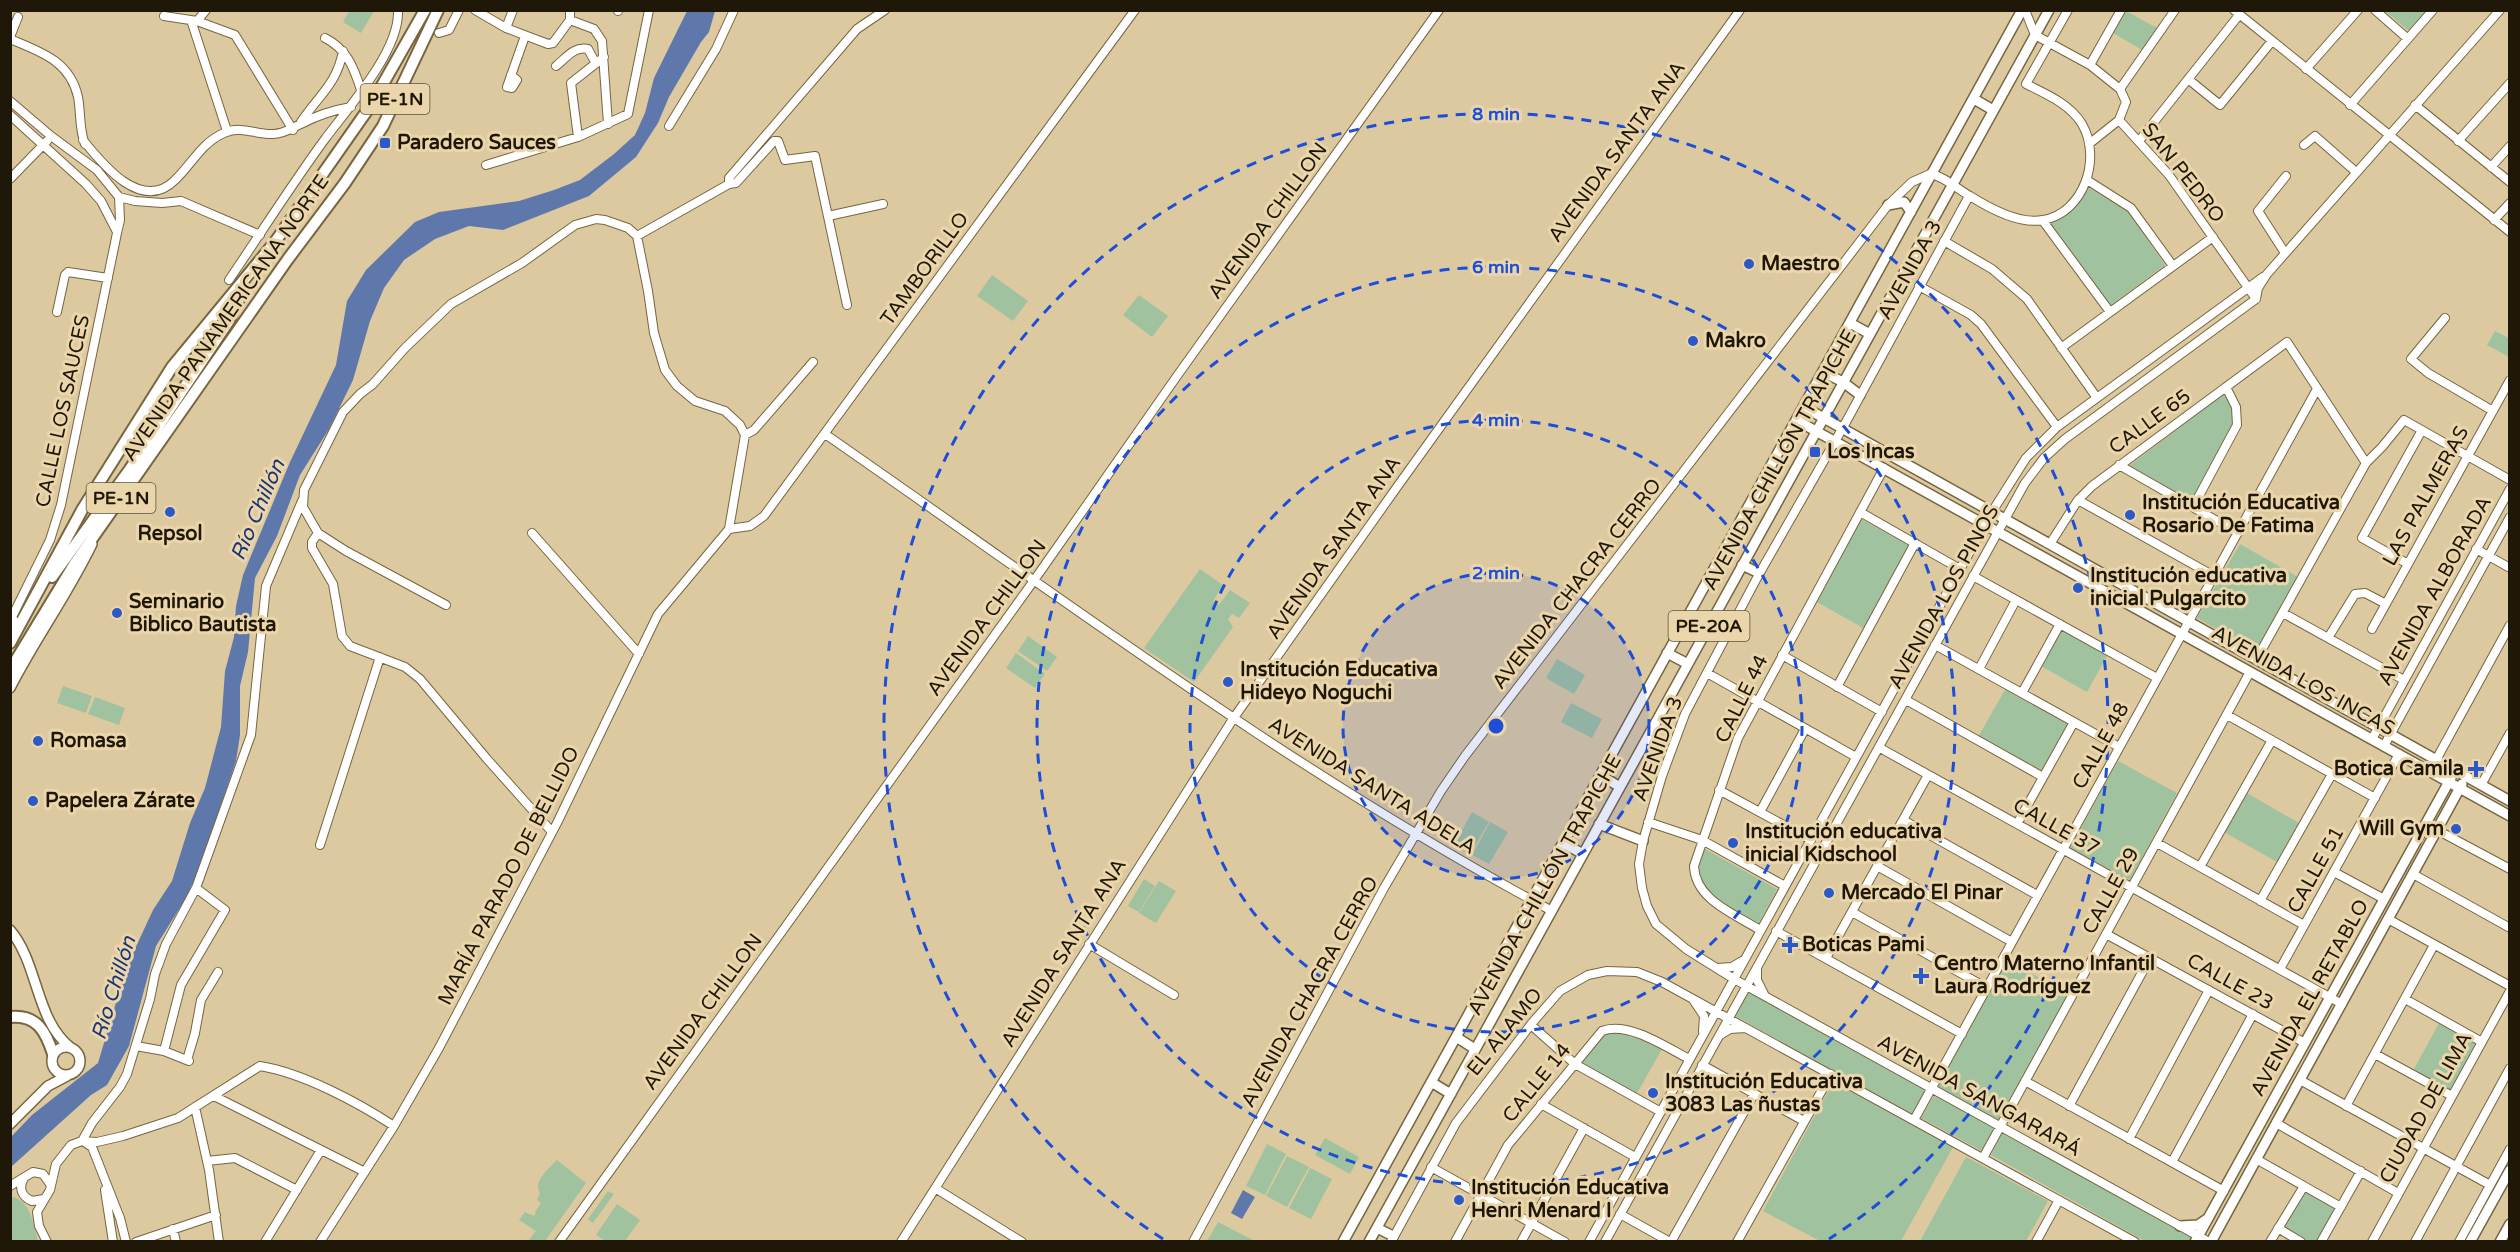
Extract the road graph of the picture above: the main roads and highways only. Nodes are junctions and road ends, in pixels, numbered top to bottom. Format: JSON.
{"nodes":[{"id":1,"x":425,"y":10,"type":"edge"},
{"id":2,"x":438,"y":10,"type":"edge"},
{"id":3,"x":2023,"y":10,"type":"edge"},
{"id":4,"x":2049,"y":10,"type":"edge"},
{"id":5,"x":1974,"y":99,"type":"junction"},
{"id":6,"x":1994,"y":110,"type":"junction"},
{"id":7,"x":1888,"y":205,"type":"road end"},
{"id":8,"x":1911,"y":212,"type":"junction"},
{"id":9,"x":251,"y":274,"type":"junction"},
{"id":10,"x":1850,"y":323,"type":"junction"},
{"id":11,"x":1870,"y":334,"type":"junction"},
{"id":12,"x":1823,"y":372,"type":"junction"},
{"id":13,"x":1844,"y":382,"type":"junction"},
{"id":14,"x":1860,"y":395,"type":"road end"},
{"id":15,"x":1804,"y":407,"type":"junction"},
{"id":16,"x":1824,"y":418,"type":"junction"},
{"id":17,"x":1796,"y":420,"type":"junction"},
{"id":18,"x":1816,"y":431,"type":"junction"},
{"id":19,"x":101,"y":526,"type":"junction"},
{"id":20,"x":1742,"y":565,"type":"junction"},
{"id":21,"x":1759,"y":573,"type":"road end"},
{"id":22,"x":36,"y":599,"type":"junction"},
{"id":23,"x":13,"y":626,"type":"edge"},
{"id":24,"x":2224,"y":641,"type":"junction"},
{"id":25,"x":10,"y":643,"type":"edge"},
{"id":26,"x":2217,"y":653,"type":"junction"},
{"id":27,"x":1668,"y":654,"type":"junction"},
{"id":28,"x":1688,"y":664,"type":"junction"},
{"id":29,"x":10,"y":670,"type":"edge"},
{"id":30,"x":10,"y":688,"type":"edge"},
{"id":31,"x":2454,"y":770,"type":"junction"},
{"id":32,"x":1600,"y":776,"type":"junction"},
{"id":33,"x":2466,"y":777,"type":"junction"},
{"id":34,"x":2449,"y":782,"type":"junction"},
{"id":35,"x":1620,"y":787,"type":"junction"},
{"id":36,"x":2460,"y":788,"type":"junction"},
{"id":37,"x":2510,"y":801,"type":"edge"},
{"id":38,"x":2510,"y":816,"type":"edge"},
{"id":39,"x":1599,"y":824,"type":"junction"},
{"id":40,"x":1643,"y":841,"type":"road end"},
{"id":41,"x":1563,"y":843,"type":"junction"},
{"id":42,"x":1583,"y":854,"type":"junction"},
{"id":43,"x":10,"y":930,"type":"edge"},
{"id":44,"x":10,"y":1017,"type":"edge"},
{"id":45,"x":1456,"y":1037,"type":"junction"},
{"id":46,"x":71,"y":1048,"type":"junction"},
{"id":47,"x":1475,"y":1049,"type":"junction"},
{"id":48,"x":52,"y":1059,"type":"junction"},
{"id":49,"x":71,"y":1074,"type":"junction"},
{"id":50,"x":1431,"y":1082,"type":"junction"},
{"id":51,"x":42,"y":1092,"type":"junction"},
{"id":52,"x":1451,"y":1094,"type":"junction"},
{"id":53,"x":10,"y":1124,"type":"edge"},
{"id":54,"x":2510,"y":1170,"type":"edge"},
{"id":55,"x":2209,"y":1217,"type":"junction"},
{"id":56,"x":2510,"y":1224,"type":"edge"},
{"id":57,"x":2180,"y":1226,"type":"road end"},
{"id":58,"x":1377,"y":1228,"type":"junction"},
{"id":59,"x":1392,"y":1239,"type":"edge"},
{"id":60,"x":2197,"y":1239,"type":"edge"},
{"id":61,"x":1343,"y":1242,"type":"edge"},
{"id":62,"x":1369,"y":1242,"type":"edge"},
{"id":63,"x":2210,"y":1242,"type":"edge"},
{"id":64,"x":2470,"y":1242,"type":"edge"},
{"id":65,"x":2500,"y":1242,"type":"edge"}],
"edges":[{"from":1,"to":9,"type":"highway","name":"AVENIDA PANAMERICANA NORTE","number":"PE-1N"},
{"from":2,"to":19,"type":"highway","name":"AVENIDA PANAMERICANA NORTE","number":"PE-1N"},
{"from":3,"to":5,"type":"main road","name":"AVENIDA CHILLÓN TRAPICHE","number":"PE-20A"},
{"from":4,"to":6,"type":"main road","name":"AVENIDA CHILLÓN TRAPICHE","number":"PE-20A"},
{"from":5,"to":6,"type":"main road"},
{"from":5,"to":8,"type":"main road","name":"AVENIDA CHILLÓN TRAPICHE","number":"PE-20A"},
{"from":6,"to":11,"type":"main road","name":"AVENIDA CHILLÓN TRAPICHE","number":"PE-20A"},
{"from":7,"to":8,"type":"main road"},
{"from":8,"to":10,"type":"main road","name":"AVENIDA CHILLÓN TRAPICHE","number":"PE-20A"},
{"from":9,"to":22,"type":"highway","name":"AVENIDA PANAMERICANA NORTE","number":"PE-1N"},
{"from":9,"to":22,"type":"highway","name":"AVENIDA PANAMERICANA NORTE","number":"PE-1N"},
{"from":10,"to":11,"type":"main road"},
{"from":10,"to":12,"type":"main road","name":"AVENIDA CHILLÓN TRAPICHE","number":"PE-20A"},
{"from":11,"to":13,"type":"main road","name":"AVENIDA CHILLÓN TRAPICHE","number":"PE-20A"},
{"from":12,"to":13,"type":"main road"},
{"from":12,"to":15,"type":"main road","name":"AVENIDA CHILLÓN TRAPICHE","number":"PE-20A"},
{"from":13,"to":14,"type":"main road"},
{"from":13,"to":16,"type":"main road","name":"AVENIDA CHILLÓN TRAPICHE","number":"PE-20A"},
{"from":15,"to":16,"type":"main road","name":"AVENIDA LOS INCAS"},
{"from":15,"to":17,"type":"main road","name":"AVENIDA CHILLÓN TRAPICHE","number":"PE-20A"},
{"from":16,"to":18,"type":"main road","name":"AVENIDA CHILLÓN TRAPICHE","number":"PE-20A"},
{"from":16,"to":24,"type":"main road","name":"AVENIDA LOS INCAS"},
{"from":17,"to":18,"type":"main road","name":"AVENIDA LOS INCAS"},
{"from":17,"to":27,"type":"main road","name":"AVENIDA CHILLÓN TRAPICHE","number":"PE-20A"},
{"from":18,"to":20,"type":"main road","name":"AVENIDA CHILLÓN TRAPICHE","number":"PE-20A"},
{"from":18,"to":26,"type":"main road","name":"AVENIDA LOS INCAS"},
{"from":19,"to":29,"type":"highway","name":"AVENIDA PANAMERICANA NORTE","number":"PE-1N"},
{"from":19,"to":30,"type":"main road"},
{"from":20,"to":21,"type":"main road"},
{"from":20,"to":28,"type":"main road","name":"AVENIDA CHILLÓN TRAPICHE","number":"PE-20A"},
{"from":22,"to":23,"type":"highway"},
{"from":22,"to":25,"type":"highway","name":"AVENIDA PANAMERICANA NORTE","number":"PE-1N"},
{"from":24,"to":26,"type":"main road"},
{"from":24,"to":31,"type":"main road","name":"AVENIDA LOS INCAS"},
{"from":26,"to":34,"type":"main road","name":"AVENIDA LOS INCAS"},
{"from":27,"to":28,"type":"main road"},
{"from":27,"to":32,"type":"main road","name":"AVENIDA CHILLÓN TRAPICHE","number":"PE-20A"},
{"from":28,"to":35,"type":"main road","name":"AVENIDA CHILLÓN TRAPICHE","number":"PE-20A"},
{"from":31,"to":33,"type":"main road","name":"AVENIDA LOS INCAS"},
{"from":31,"to":34,"type":"main road","name":"AVENIDA EL RETABLO"},
{"from":32,"to":35,"type":"main road"},
{"from":32,"to":41,"type":"main road","name":"AVENIDA CHILLÓN TRAPICHE","number":"PE-20A"},
{"from":33,"to":36,"type":"main road","name":"AVENIDA EL RETABLO"},
{"from":33,"to":37,"type":"main road","name":"AVENIDA LOS INCAS"},
{"from":34,"to":36,"type":"main road","name":"AVENIDA LOS INCAS"},
{"from":34,"to":55,"type":"main road","name":"AVENIDA EL RETABLO"},
{"from":35,"to":39,"type":"main road","name":"AVENIDA CHILLÓN TRAPICHE","number":"PE-20A"},
{"from":36,"to":38,"type":"main road","name":"AVENIDA LOS INCAS"},
{"from":36,"to":63,"type":"main road","name":"AVENIDA EL RETABLO"},
{"from":39,"to":40,"type":"main road"},
{"from":39,"to":42,"type":"main road","name":"AVENIDA CHILLÓN TRAPICHE","number":"PE-20A"},
{"from":41,"to":42,"type":"main road"},
{"from":41,"to":45,"type":"main road","name":"AVENIDA CHILLÓN TRAPICHE","number":"PE-20A"},
{"from":42,"to":47,"type":"main road","name":"AVENIDA CHILLÓN TRAPICHE","number":"PE-20A"},
{"from":43,"to":46,"type":"main road"},
{"from":44,"to":48,"type":"highway"},
{"from":45,"to":47,"type":"main road"},
{"from":45,"to":50,"type":"main road","name":"AVENIDA CHILLÓN TRAPICHE","number":"PE-20A"},
{"from":46,"to":48,"type":"main road"},
{"from":46,"to":49,"type":"main road"},
{"from":47,"to":52,"type":"main road","name":"AVENIDA CHILLÓN TRAPICHE","number":"PE-20A"},
{"from":48,"to":49,"type":"main road"},
{"from":48,"to":51,"type":"main road"},
{"from":49,"to":51,"type":"main road"},
{"from":50,"to":52,"type":"main road"},
{"from":50,"to":61,"type":"main road","name":"AVENIDA CHILLÓN TRAPICHE","number":"PE-20A"},
{"from":51,"to":53,"type":"main road"},
{"from":52,"to":58,"type":"main road","name":"AVENIDA CHILLÓN TRAPICHE","number":"PE-20A"},
{"from":54,"to":64,"type":"main road"},
{"from":55,"to":57,"type":"main road"},
{"from":55,"to":60,"type":"main road","name":"AVENIDA EL RETABLO"},
{"from":56,"to":65,"type":"main road"},
{"from":58,"to":59,"type":"main road"},
{"from":58,"to":62,"type":"main road","name":"AVENIDA CHILLÓN TRAPICHE","number":"PE-20A"}]}
